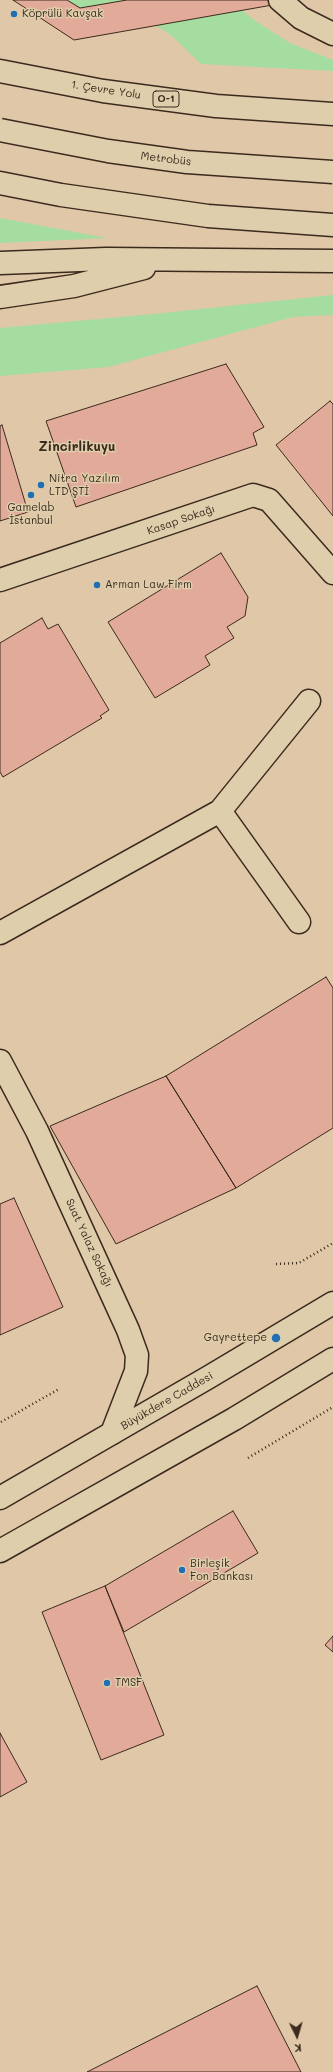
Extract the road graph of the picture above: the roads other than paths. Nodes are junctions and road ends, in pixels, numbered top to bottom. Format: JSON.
{"nodes":[{"id":1,"x":280,"y":0,"type":"edge"},
{"id":2,"x":333,"y":34,"type":"edge"},
{"id":3,"x":0,"y":72,"type":"edge"},
{"id":4,"x":333,"y":114,"type":"edge"},
{"id":5,"x":0,"y":130,"type":"edge"},
{"id":6,"x":333,"y":172,"type":"edge"},
{"id":7,"x":0,"y":183,"type":"edge"},
{"id":8,"x":333,"y":225,"type":"edge"},
{"id":9,"x":170,"y":261,"type":"junction"},
{"id":10,"x":333,"y":261,"type":"edge"},
{"id":11,"x":0,"y":263,"type":"edge"},
{"id":12,"x":0,"y":297,"type":"edge"},
{"id":13,"x":333,"y":573,"type":"edge"},
{"id":14,"x":0,"y":580,"type":"edge"},
{"id":15,"x":309,"y":700,"type":"dead end"},
{"id":16,"x":220,"y":811,"type":"junction"},
{"id":17,"x":299,"y":922,"type":"dead end"},
{"id":18,"x":0,"y":933,"type":"edge"},
{"id":19,"x":0,"y":1061,"type":"edge"},
{"id":20,"x":333,"y":1303,"type":"edge"},
{"id":21,"x":333,"y":1359,"type":"edge"},
{"id":22,"x":112,"y":1433,"type":"junction"},
{"id":23,"x":0,"y":1498,"type":"edge"},
{"id":24,"x":0,"y":1552,"type":"edge"}],
"edges":[{"from":1,"to":2,"type":"main road"},
{"from":3,"to":4,"type":"main road","name":"1. Çevre Yolu","number":"O-1"},
{"from":5,"to":6,"type":"main road","name":"Metrobüs","bridge":true},
{"from":7,"to":8,"type":"main road"},
{"from":9,"to":10,"type":"main road"},
{"from":9,"to":11,"type":"main road"},
{"from":9,"to":12,"type":"main road"},
{"from":13,"to":14,"type":"main road","name":"Kasap Sokağı"},
{"from":15,"to":16,"type":"main road"},
{"from":16,"to":17,"type":"main road"},
{"from":16,"to":18,"type":"main road"},
{"from":19,"to":22,"type":"main road","name":"Suat Yalaz Sokağı"},
{"from":20,"to":22,"type":"main road","name":"Büyükdere Caddesi"},
{"from":21,"to":24,"type":"main road"},
{"from":22,"to":23,"type":"main road","name":"Büyükdere Caddesi"}]}
